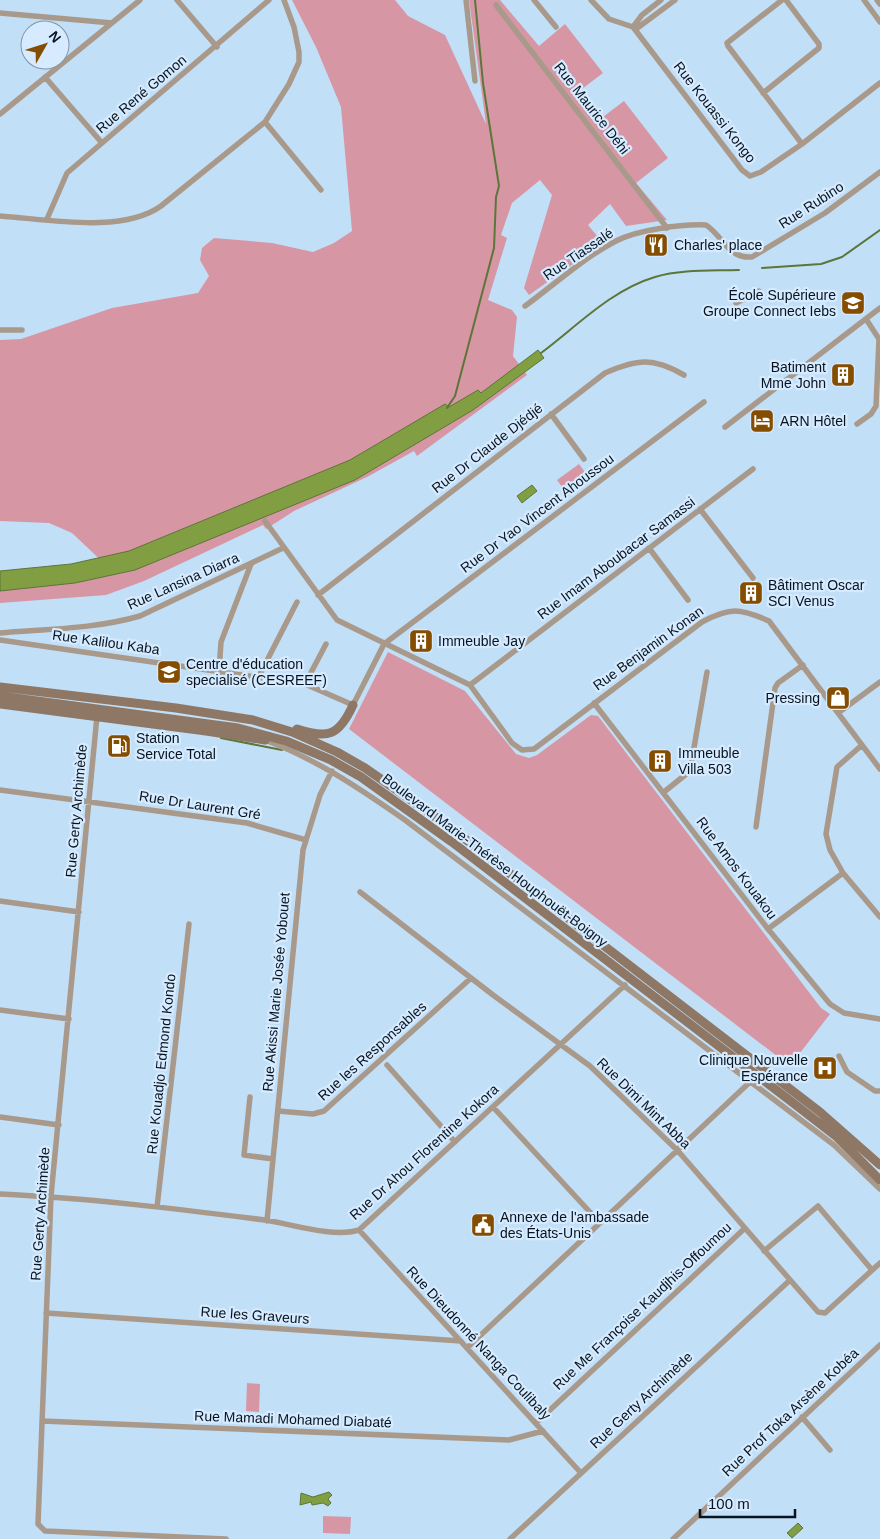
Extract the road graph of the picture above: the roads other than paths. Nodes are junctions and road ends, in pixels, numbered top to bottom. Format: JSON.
{"nodes":[{"id":1,"x":140,"y":0,"type":"edge"},
{"id":2,"x":177,"y":0,"type":"edge"},
{"id":3,"x":269,"y":0,"type":"edge"},
{"id":4,"x":284,"y":0,"type":"edge"},
{"id":5,"x":466,"y":0,"type":"edge"},
{"id":6,"x":534,"y":0,"type":"edge"},
{"id":7,"x":590,"y":0,"type":"edge"},
{"id":8,"x":660,"y":0,"type":"edge"},
{"id":9,"x":675,"y":0,"type":"edge"},
{"id":10,"x":782,"y":0,"type":"edge"},
{"id":11,"x":786,"y":0,"type":"edge"},
{"id":12,"x":864,"y":0,"type":"edge"},
{"id":13,"x":877,"y":0,"type":"edge"},
{"id":14,"x":496,"y":4,"type":"dead end"},
{"id":15,"x":880,"y":4,"type":"edge"},
{"id":16,"x":0,"y":13,"type":"edge"},
{"id":17,"x":880,"y":22,"type":"edge"},
{"id":18,"x":112,"y":23,"type":"junction"},
{"id":19,"x":556,"y":27,"type":"dead end"},
{"id":20,"x":635,"y":28,"type":"junction"},
{"id":21,"x":217,"y":47,"type":"junction"},
{"id":22,"x":45,"y":77,"type":"junction"},
{"id":23,"x":475,"y":80,"type":"dead end"},
{"id":24,"x":880,"y":83,"type":"edge"},
{"id":25,"x":764,"y":93,"type":"junction"},
{"id":26,"x":0,"y":114,"type":"edge"},
{"id":27,"x":265,"y":122,"type":"junction"},
{"id":28,"x":102,"y":143,"type":"junction"},
{"id":29,"x":802,"y":144,"type":"junction"},
{"id":30,"x":880,"y":172,"type":"edge"},
{"id":31,"x":321,"y":190,"type":"dead end"},
{"id":32,"x":0,"y":216,"type":"edge"},
{"id":33,"x":47,"y":219,"type":"junction"},
{"id":34,"x":667,"y":228,"type":"junction"},
{"id":35,"x":754,"y":255,"type":"joint"},
{"id":36,"x":759,"y":291,"type":"dead end"},
{"id":37,"x":736,"y":303,"type":"dead end"},
{"id":38,"x":525,"y":306,"type":"dead end"},
{"id":39,"x":880,"y":308,"type":"edge"},
{"id":40,"x":866,"y":319,"type":"junction"},
{"id":41,"x":0,"y":330,"type":"edge"},
{"id":42,"x":22,"y":330,"type":"dead end"},
{"id":43,"x":684,"y":375,"type":"dead end"},
{"id":44,"x":704,"y":402,"type":"dead end"},
{"id":45,"x":551,"y":414,"type":"junction"},
{"id":46,"x":857,"y":424,"type":"dead end"},
{"id":47,"x":724,"y":427,"type":"dead end"},
{"id":48,"x":584,"y":459,"type":"dead end"},
{"id":49,"x":753,"y":469,"type":"dead end"},
{"id":50,"x":700,"y":509,"type":"junction"},
{"id":51,"x":265,"y":521,"type":"dead end"},
{"id":52,"x":284,"y":548,"type":"junction"},
{"id":53,"x":649,"y":548,"type":"junction"},
{"id":54,"x":251,"y":564,"type":"junction"},
{"id":55,"x":753,"y":578,"type":"dead end"},
{"id":56,"x":318,"y":595,"type":"junction"},
{"id":57,"x":688,"y":600,"type":"dead end"},
{"id":58,"x":297,"y":602,"type":"dead end"},
{"id":59,"x":0,"y":633,"type":"edge"},
{"id":60,"x":0,"y":640,"type":"edge"},
{"id":61,"x":326,"y":644,"type":"dead end"},
{"id":62,"x":384,"y":644,"type":"junction"},
{"id":63,"x":803,"y":665,"type":"junction"},
{"id":64,"x":219,"y":671,"type":"junction"},
{"id":65,"x":707,"y":672,"type":"dead end"},
{"id":66,"x":259,"y":676,"type":"junction"},
{"id":67,"x":880,"y":682,"type":"edge"},
{"id":68,"x":305,"y":684,"type":"junction"},
{"id":69,"x":470,"y":685,"type":"junction"},
{"id":70,"x":0,"y":687,"type":"edge"},
{"id":71,"x":0,"y":696,"type":"edge"},
{"id":72,"x":594,"y":703,"type":"junction"},
{"id":73,"x":0,"y":704,"type":"edge"},
{"id":74,"x":353,"y":705,"type":"junction"},
{"id":75,"x":838,"y":713,"type":"junction"},
{"id":76,"x":97,"y":716,"type":"junction"},
{"id":77,"x":253,"y":720,"type":"junction"},
{"id":78,"x":238,"y":728,"type":"junction"},
{"id":79,"x":265,"y":740,"type":"junction"},
{"id":80,"x":862,"y":745,"type":"junction"},
{"id":81,"x":880,"y":768,"type":"edge"},
{"id":82,"x":332,"y":771,"type":"junction"},
{"id":83,"x":0,"y":790,"type":"edge"},
{"id":84,"x":664,"y":792,"type":"junction"},
{"id":85,"x":89,"y":803,"type":"junction"},
{"id":86,"x":756,"y":827,"type":"dead end"},
{"id":87,"x":306,"y":840,"type":"junction"},
{"id":88,"x":843,"y":873,"type":"junction"},
{"id":89,"x":360,"y":892,"type":"dead end"},
{"id":90,"x":0,"y":901,"type":"edge"},
{"id":91,"x":79,"y":912,"type":"junction"},
{"id":92,"x":880,"y":917,"type":"edge"},
{"id":93,"x":189,"y":924,"type":"dead end"},
{"id":94,"x":768,"y":929,"type":"junction"},
{"id":95,"x":471,"y":978,"type":"junction"},
{"id":96,"x":625,"y":985,"type":"junction"},
{"id":97,"x":0,"y":1010,"type":"edge"},
{"id":98,"x":69,"y":1019,"type":"junction"},
{"id":99,"x":880,"y":1019,"type":"edge"},
{"id":100,"x":561,"y":1045,"type":"junction"},
{"id":101,"x":839,"y":1056,"type":"dead end"},
{"id":102,"x":387,"y":1065,"type":"dead end"},
{"id":103,"x":749,"y":1083,"type":"junction"},
{"id":104,"x":880,"y":1091,"type":"edge"},
{"id":105,"x":250,"y":1097,"type":"dead end"},
{"id":106,"x":493,"y":1107,"type":"junction"},
{"id":107,"x":278,"y":1111,"type":"junction"},
{"id":108,"x":0,"y":1117,"type":"edge"},
{"id":109,"x":59,"y":1125,"type":"junction"},
{"id":110,"x":456,"y":1142,"type":"junction"},
{"id":111,"x":678,"y":1151,"type":"junction"},
{"id":112,"x":273,"y":1159,"type":"junction"},
{"id":113,"x":880,"y":1166,"type":"edge"},
{"id":114,"x":880,"y":1180,"type":"edge"},
{"id":115,"x":880,"y":1189,"type":"edge"},
{"id":116,"x":0,"y":1194,"type":"edge"},
{"id":117,"x":51,"y":1196,"type":"junction"},
{"id":118,"x":157,"y":1207,"type":"junction"},
{"id":119,"x":267,"y":1221,"type":"junction"},
{"id":120,"x":600,"y":1223,"type":"junction"},
{"id":121,"x":744,"y":1229,"type":"junction"},
{"id":122,"x":359,"y":1230,"type":"junction"},
{"id":123,"x":764,"y":1251,"type":"junction"},
{"id":124,"x":880,"y":1263,"type":"edge"},
{"id":125,"x":872,"y":1270,"type":"junction"},
{"id":126,"x":789,"y":1281,"type":"junction"},
{"id":127,"x":46,"y":1313,"type":"junction"},
{"id":128,"x":461,"y":1341,"type":"junction"},
{"id":129,"x":880,"y":1345,"type":"edge"},
{"id":130,"x":467,"y":1348,"type":"junction"},
{"id":131,"x":802,"y":1417,"type":"junction"},
{"id":132,"x":42,"y":1421,"type":"junction"},
{"id":133,"x":536,"y":1423,"type":"junction"},
{"id":134,"x":543,"y":1431,"type":"junction"},
{"id":135,"x":830,"y":1450,"type":"dead end"},
{"id":136,"x":581,"y":1473,"type":"junction"},
{"id":137,"x":198,"y":1538,"type":"edge"},
{"id":138,"x":226,"y":1539,"type":"edge"},
{"id":139,"x":510,"y":1539,"type":"edge"},
{"id":140,"x":673,"y":1539,"type":"edge"}],
"edges":[{"from":1,"to":18,"type":"street"},
{"from":2,"to":21,"type":"street"},
{"from":3,"to":21,"type":"street","name":"Rue René Gomon"},
{"from":4,"to":27,"type":"street"},
{"from":5,"to":23,"type":"street"},
{"from":6,"to":19,"type":"street"},
{"from":7,"to":20,"type":"street"},
{"from":8,"to":20,"type":"street"},
{"from":9,"to":20,"type":"street"},
{"from":10,"to":25,"type":"street"},
{"from":11,"to":25,"type":"street"},
{"from":12,"to":17,"type":"street"},
{"from":13,"to":15,"type":"street"},
{"from":14,"to":34,"type":"street","name":"Rue Maurice Déhi"},
{"from":16,"to":18,"type":"street"},
{"from":18,"to":22,"type":"street"},
{"from":20,"to":29,"type":"street","name":"Rue Kouassi Kongo"},
{"from":21,"to":28,"type":"street","name":"Rue René Gomon"},
{"from":22,"to":26,"type":"street"},
{"from":22,"to":28,"type":"street"},
{"from":24,"to":29,"type":"street","name":"Rue Kouassi Kongo"},
{"from":25,"to":29,"type":"street"},
{"from":27,"to":31,"type":"street"},
{"from":27,"to":33,"type":"street"},
{"from":28,"to":33,"type":"street","name":"Rue René Gomon"},
{"from":30,"to":35,"type":"street","name":"Rue Rubino"},
{"from":32,"to":33,"type":"street"},
{"from":34,"to":35,"type":"street","name":"Rue Tiassalé"},
{"from":34,"to":38,"type":"street","name":"Rue Tiassalé"},
{"from":36,"to":37,"type":"street"},
{"from":39,"to":40,"type":"street"},
{"from":40,"to":46,"type":"street"},
{"from":40,"to":47,"type":"street"},
{"from":41,"to":42,"type":"street"},
{"from":43,"to":45,"type":"street","name":"Rue Dr Claude Djédjé"},
{"from":44,"to":62,"type":"street","name":"Rue Dr Yao Vincent Ahoussou"},
{"from":45,"to":48,"type":"street"},
{"from":45,"to":56,"type":"street","name":"Rue Dr Claude Djédjé"},
{"from":49,"to":50,"type":"street","name":"Rue Imam Aboubacar Samassi"},
{"from":50,"to":53,"type":"street","name":"Rue Imam Aboubacar Samassi"},
{"from":50,"to":55,"type":"street"},
{"from":51,"to":52,"type":"street"},
{"from":52,"to":54,"type":"street","name":"Rue Lansina Diarra"},
{"from":52,"to":56,"type":"street"},
{"from":53,"to":57,"type":"street"},
{"from":53,"to":69,"type":"street","name":"Rue Imam Aboubacar Samassi"},
{"from":54,"to":59,"type":"street","name":"Rue Lansina Diarra"},
{"from":54,"to":64,"type":"street"},
{"from":56,"to":62,"type":"street"},
{"from":58,"to":66,"type":"street"},
{"from":60,"to":64,"type":"street","name":"Rue Kalilou Kaba"},
{"from":61,"to":68,"type":"street"},
{"from":62,"to":69,"type":"street"},
{"from":62,"to":74,"type":"street"},
{"from":63,"to":72,"type":"street","name":"Rue Benjamin Konan"},
{"from":63,"to":75,"type":"street","name":"Rue Benjamin Konan"},
{"from":63,"to":86,"type":"street"},
{"from":64,"to":66,"type":"street","name":"Rue Kalilou Kaba"},
{"from":65,"to":84,"type":"street"},
{"from":66,"to":68,"type":"street","name":"Rue Kalilou Kaba"},
{"from":67,"to":75,"type":"street"},
{"from":68,"to":74,"type":"street","name":"Rue Kalilou Kaba"},
{"from":69,"to":72,"type":"street","name":"Rue Benjamin Konan"},
{"from":70,"to":77,"type":"main road","name":"Boulevard Marie-Thérèse Houphouët-Boigny"},
{"from":71,"to":78,"type":"main road","name":"Boulevard Marie-Thérèse Houphouët-Boigny"},
{"from":72,"to":84,"type":"street","name":"Rue Amos Kouakou"},
{"from":73,"to":76,"type":"main road"},
{"from":74,"to":77,"type":"main road"},
{"from":75,"to":80,"type":"street","name":"Rue Benjamin Konan"},
{"from":76,"to":79,"type":"main road"},
{"from":76,"to":85,"type":"street","name":"Rue Gerty Archimède"},
{"from":77,"to":113,"type":"main road","name":"Boulevard Marie-Thérèse Houphouët-Boigny"},
{"from":78,"to":79,"type":"street"},
{"from":78,"to":114,"type":"main road","name":"Boulevard Marie-Thérèse Houphouët-Boigny"},
{"from":79,"to":82,"type":"street"},
{"from":80,"to":81,"type":"street","name":"Rue Benjamin Konan"},
{"from":80,"to":88,"type":"street"},
{"from":82,"to":87,"type":"street","name":"Rue Akissi Marie Josée Yobouet"},
{"from":82,"to":96,"type":"street"},
{"from":83,"to":85,"type":"street","name":"Rue Dr Laurent Gré"},
{"from":84,"to":94,"type":"street","name":"Rue Amos Kouakou"},
{"from":85,"to":87,"type":"street","name":"Rue Dr Laurent Gré"},
{"from":85,"to":91,"type":"street","name":"Rue Gerty Archimède"},
{"from":87,"to":107,"type":"street","name":"Rue Akissi Marie Josée Yobouet"},
{"from":88,"to":92,"type":"street"},
{"from":88,"to":94,"type":"street"},
{"from":89,"to":95,"type":"street","name":"Rue Dimi Mint Abba"},
{"from":90,"to":91,"type":"street"},
{"from":91,"to":98,"type":"street","name":"Rue Gerty Archimède"},
{"from":93,"to":118,"type":"street","name":"Rue Kouadjo Edmond Kondo"},
{"from":94,"to":99,"type":"street","name":"Rue Amos Kouakou"},
{"from":95,"to":100,"type":"street","name":"Rue Dimi Mint Abba"},
{"from":95,"to":107,"type":"street","name":"Rue les Responsables"},
{"from":96,"to":100,"type":"street","name":"Rue Dr Ahou Florentine Kokora"},
{"from":96,"to":103,"type":"street"},
{"from":97,"to":98,"type":"street"},
{"from":98,"to":109,"type":"street","name":"Rue Gerty Archimède"},
{"from":100,"to":106,"type":"street","name":"Rue Dr Ahou Florentine Kokora"},
{"from":100,"to":111,"type":"street","name":"Rue Dimi Mint Abba"},
{"from":101,"to":104,"type":"street"},
{"from":102,"to":110,"type":"street"},
{"from":103,"to":111,"type":"street"},
{"from":103,"to":115,"type":"street"},
{"from":105,"to":112,"type":"street"},
{"from":106,"to":110,"type":"street","name":"Rue Dr Ahou Florentine Kokora"},
{"from":106,"to":120,"type":"street"},
{"from":107,"to":112,"type":"street","name":"Rue Akissi Marie Josée Yobouet"},
{"from":108,"to":109,"type":"street"},
{"from":109,"to":117,"type":"street","name":"Rue Gerty Archimède"},
{"from":110,"to":122,"type":"street","name":"Rue Dr Ahou Florentine Kokora"},
{"from":111,"to":120,"type":"street"},
{"from":111,"to":121,"type":"street","name":"Rue Dimi Mint Abba"},
{"from":112,"to":119,"type":"street","name":"Rue Akissi Marie Josée Yobouet"},
{"from":116,"to":117,"type":"street","name":"Rue Dr Ahou Florentine Kokora"},
{"from":117,"to":118,"type":"street","name":"Rue Dr Ahou Florentine Kokora"},
{"from":117,"to":127,"type":"street","name":"Rue Gerty Archimède"},
{"from":118,"to":119,"type":"street","name":"Rue Dr Ahou Florentine Kokora"},
{"from":119,"to":122,"type":"street","name":"Rue Dr Ahou Florentine Kokora"},
{"from":120,"to":130,"type":"street"},
{"from":121,"to":123,"type":"street","name":"Rue Dimi Mint Abba"},
{"from":121,"to":133,"type":"street","name":"Rue Me Françoise Kaudjhis-Offoumou"},
{"from":122,"to":128,"type":"street","name":"Rue Dieudonné Nanga Coulibaly"},
{"from":123,"to":125,"type":"street"},
{"from":123,"to":126,"type":"street","name":"Rue Dimi Mint Abba"},
{"from":124,"to":125,"type":"street","name":"Rue Dimi Mint Abba"},
{"from":125,"to":126,"type":"street","name":"Rue Dimi Mint Abba"},
{"from":126,"to":136,"type":"street","name":"Rue Gerty Archimède"},
{"from":127,"to":128,"type":"street","name":"Rue les Graveurs"},
{"from":127,"to":132,"type":"street","name":"Rue Gerty Archimède"},
{"from":128,"to":130,"type":"street","name":"Rue Dieudonné Nanga Coulibaly"},
{"from":129,"to":131,"type":"street","name":"Rue Prof Toka Arsène Kobéa"},
{"from":130,"to":133,"type":"street","name":"Rue Dieudonné Nanga Coulibaly"},
{"from":131,"to":135,"type":"street"},
{"from":131,"to":140,"type":"street","name":"Rue Prof Toka Arsène Kobéa"},
{"from":132,"to":134,"type":"street","name":"Rue Mamadi Mohamed Diabaté"},
{"from":132,"to":137,"type":"street","name":"Rue Gerty Archimède"},
{"from":133,"to":134,"type":"street","name":"Rue Dieudonné Nanga Coulibaly"},
{"from":134,"to":136,"type":"street","name":"Rue Dieudonné Nanga Coulibaly"},
{"from":136,"to":139,"type":"street","name":"Rue Gerty Archimède"},
{"from":137,"to":138,"type":"street","name":"Rue Gerty Archimède"}]}
